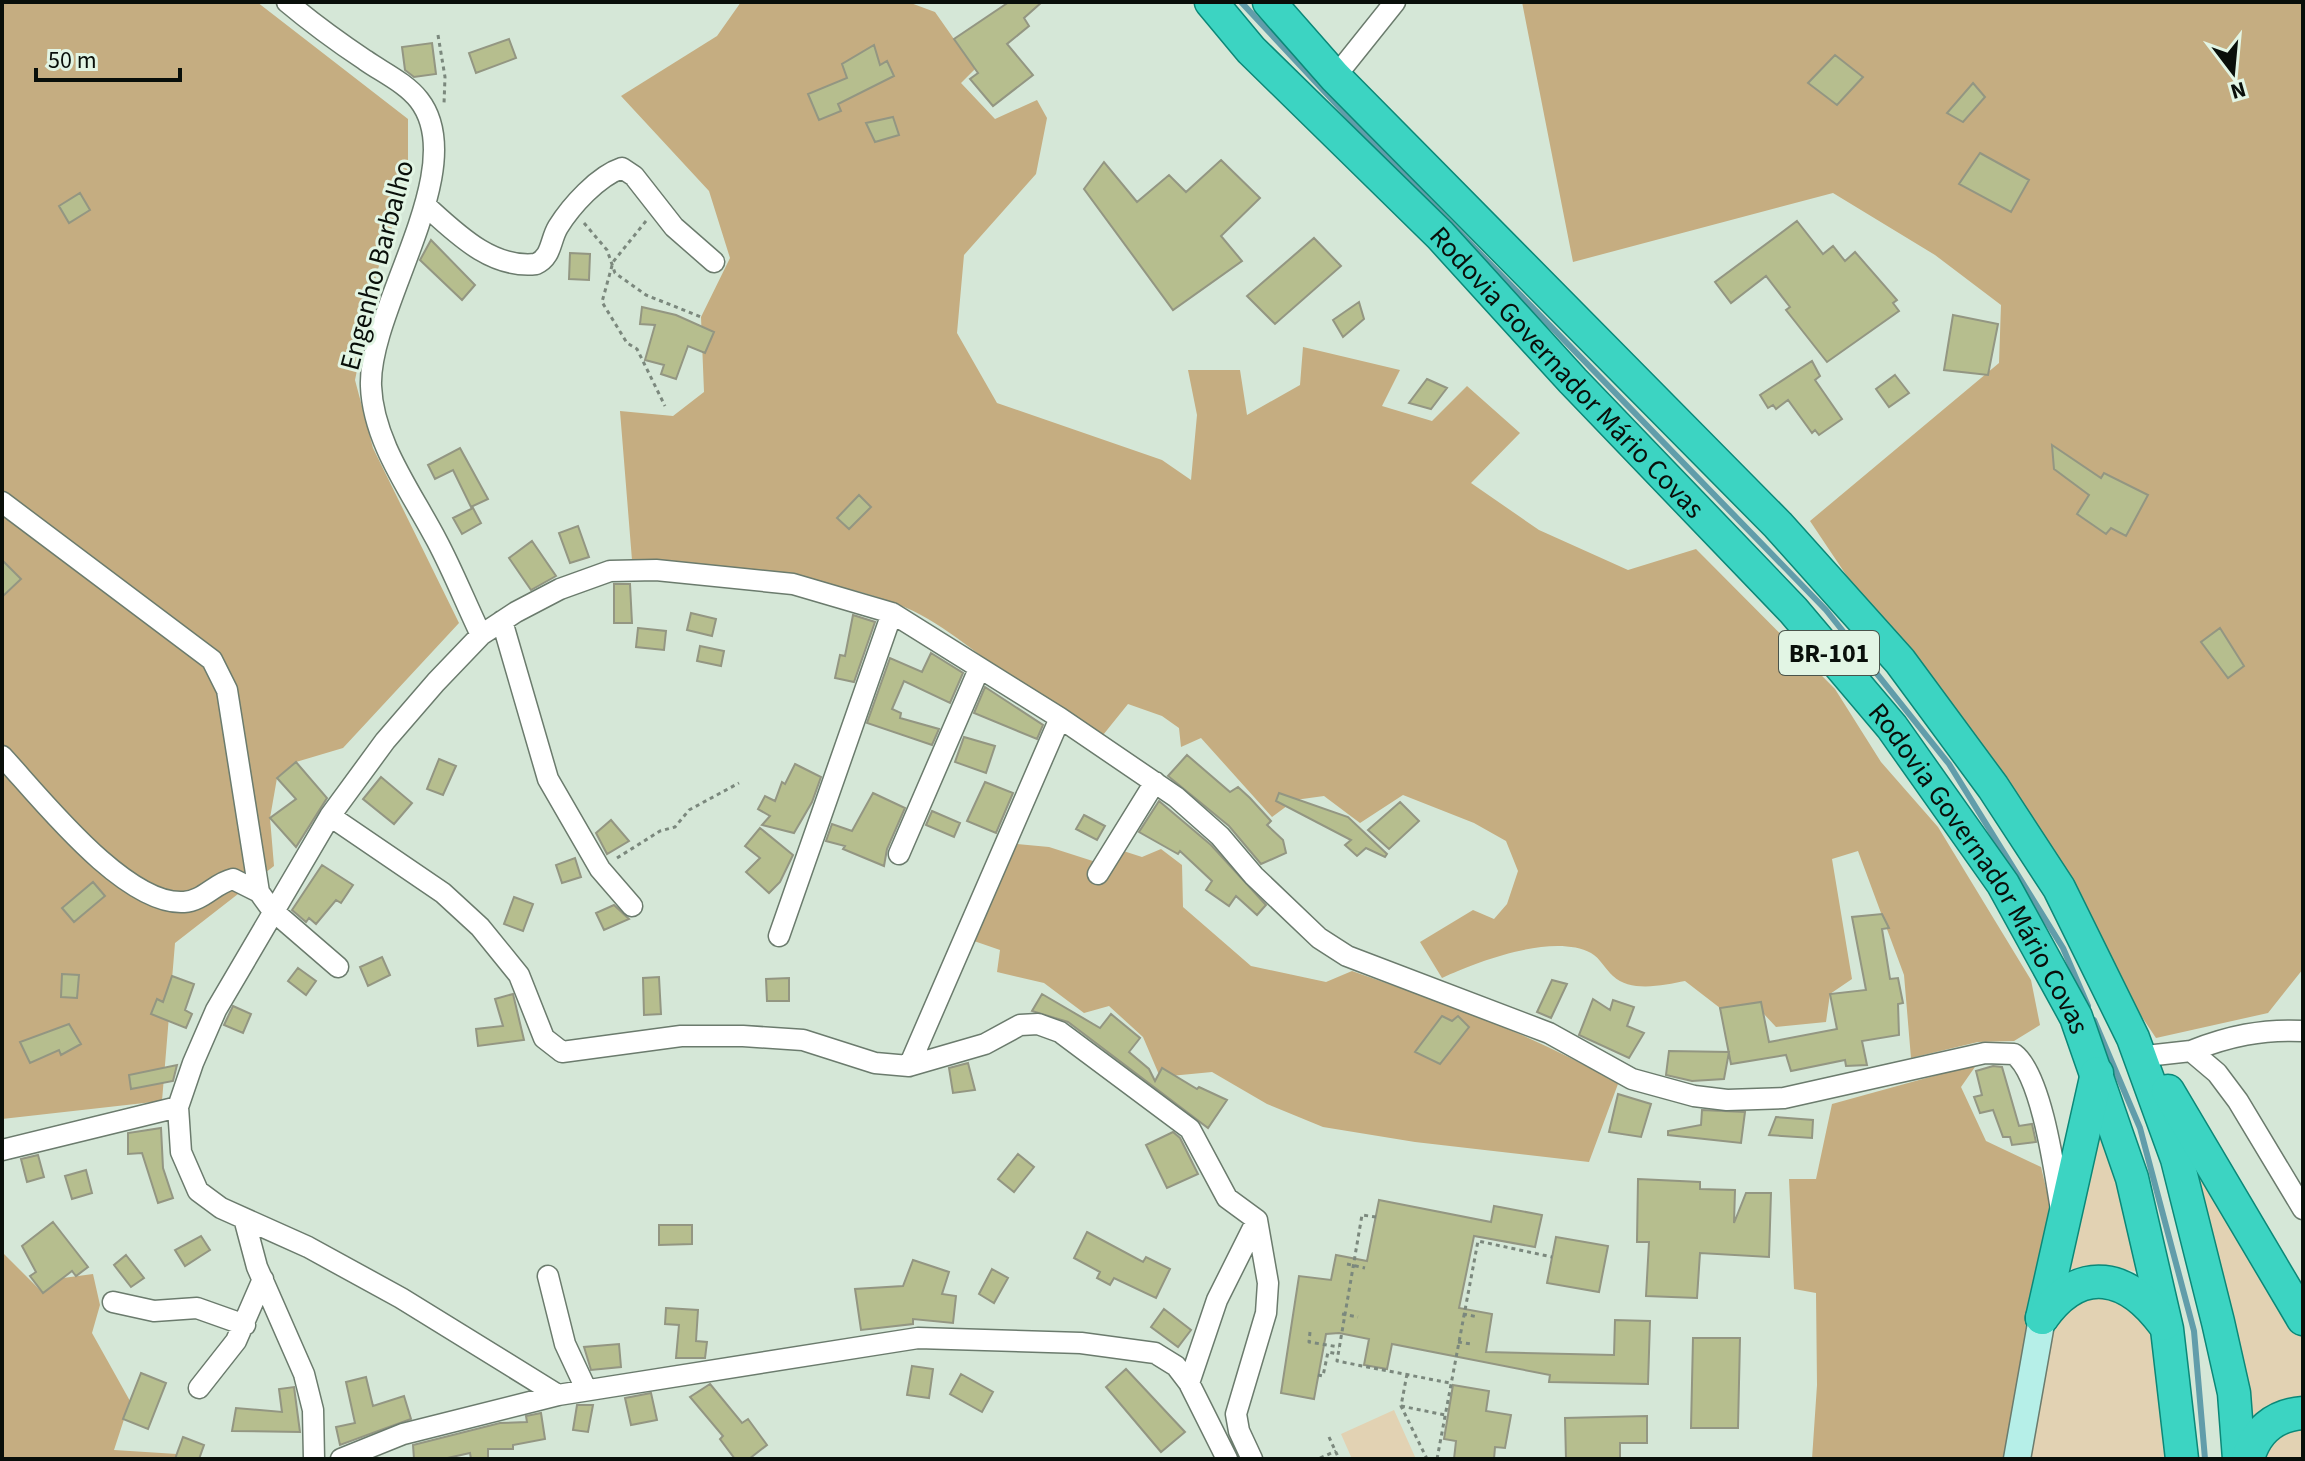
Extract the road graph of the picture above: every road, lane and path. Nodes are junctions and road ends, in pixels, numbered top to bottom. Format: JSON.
{"nodes":[{"id":1,"x":287,"y":2,"type":"edge"},
{"id":2,"x":1211,"y":2,"type":"edge"},
{"id":3,"x":1269,"y":2,"type":"edge"},
{"id":4,"x":1395,"y":2,"type":"edge"},
{"id":5,"x":438,"y":35,"type":"dead end"},
{"id":6,"x":1335,"y":77,"type":"junction"},
{"id":7,"x":444,"y":115,"type":"dead end"},
{"id":8,"x":425,"y":205,"type":"junction"},
{"id":9,"x":658,"y":206,"type":"junction"},
{"id":10,"x":571,"y":208,"type":"junction"},
{"id":11,"x":613,"y":262,"type":"junction"},
{"id":12,"x":714,"y":262,"type":"dead end"},
{"id":13,"x":701,"y":317,"type":"dead end"},
{"id":14,"x":665,"y":406,"type":"dead end"},
{"id":15,"x":2,"y":502,"type":"edge"},
{"id":16,"x":892,"y":613,"type":"junction"},
{"id":17,"x":502,"y":621,"type":"junction"},
{"id":18,"x":481,"y":635,"type":"junction"},
{"id":19,"x":979,"y":669,"type":"junction"},
{"id":20,"x":1060,"y":718,"type":"junction"},
{"id":21,"x":2,"y":756,"type":"edge"},
{"id":22,"x":1155,"y":782,"type":"junction"},
{"id":23,"x":739,"y":783,"type":"dead end"},
{"id":24,"x":330,"y":816,"type":"junction"},
{"id":25,"x":899,"y":854,"type":"dead end"},
{"id":26,"x":600,"y":869,"type":"junction"},
{"id":27,"x":1098,"y":874,"type":"dead end"},
{"id":28,"x":259,"y":892,"type":"junction"},
{"id":29,"x":632,"y":906,"type":"dead end"},
{"id":30,"x":272,"y":910,"type":"junction"},
{"id":31,"x":779,"y":936,"type":"dead end"},
{"id":32,"x":338,"y":967,"type":"dead end"},
{"id":33,"x":2303,"y":1031,"type":"edge"},
{"id":34,"x":2140,"y":1047,"type":"junction"},
{"id":35,"x":2191,"y":1051,"type":"junction"},
{"id":36,"x":909,"y":1066,"type":"junction"},
{"id":37,"x":2097,"y":1073,"type":"junction"},
{"id":38,"x":178,"y":1107,"type":"junction"},
{"id":39,"x":2,"y":1150,"type":"edge"},
{"id":40,"x":2303,"y":1209,"type":"edge"},
{"id":41,"x":1376,"y":1217,"type":"dead end"},
{"id":42,"x":1257,"y":1220,"type":"junction"},
{"id":43,"x":2063,"y":1221,"type":"junction"},
{"id":44,"x":245,"y":1222,"type":"junction"},
{"id":45,"x":1552,"y":1257,"type":"dead end"},
{"id":46,"x":1347,"y":1264,"type":"dead end"},
{"id":47,"x":1353,"y":1265,"type":"junction"},
{"id":48,"x":1365,"y":1268,"type":"dead end"},
{"id":49,"x":548,"y":1276,"type":"dead end"},
{"id":50,"x":263,"y":1279,"type":"junction"},
{"id":51,"x":113,"y":1302,"type":"dead end"},
{"id":52,"x":1344,"y":1314,"type":"junction"},
{"id":53,"x":1463,"y":1314,"type":"junction"},
{"id":54,"x":1358,"y":1317,"type":"dead end"},
{"id":55,"x":1478,"y":1317,"type":"dead end"},
{"id":56,"x":2042,"y":1318,"type":"junction"},
{"id":57,"x":2303,"y":1319,"type":"edge"},
{"id":58,"x":245,"y":1325,"type":"junction"},
{"id":59,"x":2167,"y":1329,"type":"junction"},
{"id":60,"x":1310,"y":1332,"type":"dead end"},
{"id":61,"x":1457,"y":1339,"type":"junction"},
{"id":62,"x":1471,"y":1344,"type":"dead end"},
{"id":63,"x":1340,"y":1347,"type":"junction"},
{"id":64,"x":1338,"y":1354,"type":"junction"},
{"id":65,"x":1407,"y":1374,"type":"junction"},
{"id":66,"x":1318,"y":1375,"type":"dead end"},
{"id":67,"x":1189,"y":1383,"type":"junction"},
{"id":68,"x":1450,"y":1383,"type":"junction"},
{"id":69,"x":199,"y":1388,"type":"dead end"},
{"id":70,"x":586,"y":1389,"type":"junction"},
{"id":71,"x":558,"y":1395,"type":"junction"},
{"id":72,"x":1401,"y":1406,"type":"junction"},
{"id":73,"x":2303,"y":1413,"type":"edge"},
{"id":74,"x":1445,"y":1415,"type":"junction"},
{"id":75,"x":1329,"y":1437,"type":"dead end"},
{"id":76,"x":1336,"y":1451,"type":"junction"},
{"id":77,"x":1330,"y":1457,"type":"edge"},
{"id":78,"x":1320,"y":1458,"type":"edge"},
{"id":79,"x":314,"y":1459,"type":"edge"},
{"id":80,"x":341,"y":1459,"type":"edge"},
{"id":81,"x":1227,"y":1459,"type":"edge"},
{"id":82,"x":1252,"y":1459,"type":"edge"},
{"id":83,"x":1339,"y":1459,"type":"edge"},
{"id":84,"x":1427,"y":1459,"type":"edge"},
{"id":85,"x":1437,"y":1459,"type":"edge"},
{"id":86,"x":2017,"y":1459,"type":"edge"},
{"id":87,"x":2182,"y":1459,"type":"edge"},
{"id":88,"x":2239,"y":1459,"type":"edge"},
{"id":89,"x":2248,"y":1459,"type":"edge"}],
"edges":[{"from":1,"to":8,"type":"street","name":"Engenho Barbalho"},
{"from":2,"to":37,"type":"highway","name":"Rodovia Governador Mário Covas","number":"BR-101"},
{"from":3,"to":6,"type":"highway","name":"Rodovia Governador Mário Covas","number":"BR-101"},
{"from":4,"to":6,"type":"street"},
{"from":5,"to":7,"type":"path"},
{"from":6,"to":34,"type":"highway","name":"Rodovia Governador Mário Covas","number":"BR-101"},
{"from":8,"to":10,"type":"street"},
{"from":8,"to":18,"type":"street","name":"Engenho Barbalho"},
{"from":9,"to":10,"type":"street"},
{"from":9,"to":11,"type":"path"},
{"from":9,"to":12,"type":"street"},
{"from":10,"to":11,"type":"path"},
{"from":11,"to":13,"type":"path"},
{"from":11,"to":14,"type":"path"},
{"from":15,"to":28,"type":"street"},
{"from":16,"to":17,"type":"street"},
{"from":16,"to":19,"type":"street"},
{"from":16,"to":31,"type":"street"},
{"from":17,"to":18,"type":"street"},
{"from":17,"to":26,"type":"street"},
{"from":18,"to":24,"type":"street"},
{"from":19,"to":20,"type":"street"},
{"from":19,"to":25,"type":"street"},
{"from":20,"to":22,"type":"street"},
{"from":20,"to":36,"type":"street"},
{"from":21,"to":28,"type":"street"},
{"from":22,"to":27,"type":"street"},
{"from":22,"to":43,"type":"street"},
{"from":23,"to":26,"type":"path"},
{"from":24,"to":30,"type":"street"},
{"from":24,"to":36,"type":"street"},
{"from":26,"to":29,"type":"street"},
{"from":28,"to":30,"type":"street"},
{"from":30,"to":32,"type":"street"},
{"from":30,"to":38,"type":"street"},
{"from":33,"to":35,"type":"street"},
{"from":34,"to":35,"type":"street"},
{"from":34,"to":57,"type":"highway"},
{"from":34,"to":88,"type":"highway","name":"Rodovia Governador Mário Covas","number":"BR-101"},
{"from":35,"to":40,"type":"street"},
{"from":36,"to":42,"type":"street"},
{"from":37,"to":43,"type":"highway"},
{"from":37,"to":59,"type":"highway","name":"Rodovia Governador Mário Covas","number":"BR-101"},
{"from":38,"to":39,"type":"street"},
{"from":38,"to":44,"type":"street"},
{"from":41,"to":47,"type":"path"},
{"from":42,"to":67,"type":"street"},
{"from":42,"to":82,"type":"street"},
{"from":43,"to":56,"type":"highway"},
{"from":44,"to":50,"type":"street"},
{"from":44,"to":71,"type":"street"},
{"from":45,"to":53,"type":"path"},
{"from":46,"to":47,"type":"path"},
{"from":47,"to":48,"type":"path"},
{"from":47,"to":52,"type":"path"},
{"from":49,"to":70,"type":"street"},
{"from":50,"to":58,"type":"street"},
{"from":50,"to":79,"type":"street"},
{"from":51,"to":58,"type":"street"},
{"from":52,"to":54,"type":"path"},
{"from":52,"to":63,"type":"path"},
{"from":53,"to":55,"type":"path"},
{"from":53,"to":61,"type":"path"},
{"from":56,"to":59,"type":"highway"},
{"from":56,"to":86,"type":"main road"},
{"from":58,"to":69,"type":"street"},
{"from":59,"to":87,"type":"highway","name":"Rodovia Governador Mário Covas","number":"BR-101"},
{"from":60,"to":63,"type":"path"},
{"from":61,"to":62,"type":"path"},
{"from":61,"to":68,"type":"path"},
{"from":63,"to":64,"type":"path"},
{"from":64,"to":65,"type":"path"},
{"from":64,"to":66,"type":"path"},
{"from":65,"to":68,"type":"path"},
{"from":65,"to":72,"type":"path"},
{"from":67,"to":70,"type":"street"},
{"from":67,"to":81,"type":"street"},
{"from":68,"to":74,"type":"path"},
{"from":70,"to":71,"type":"street"},
{"from":71,"to":80,"type":"street"},
{"from":72,"to":74,"type":"path"},
{"from":72,"to":84,"type":"path"},
{"from":73,"to":89,"type":"highway"},
{"from":74,"to":85,"type":"path"},
{"from":75,"to":76,"type":"path"},
{"from":76,"to":77,"type":"path"},
{"from":76,"to":83,"type":"path"},
{"from":77,"to":78,"type":"path"}]}
